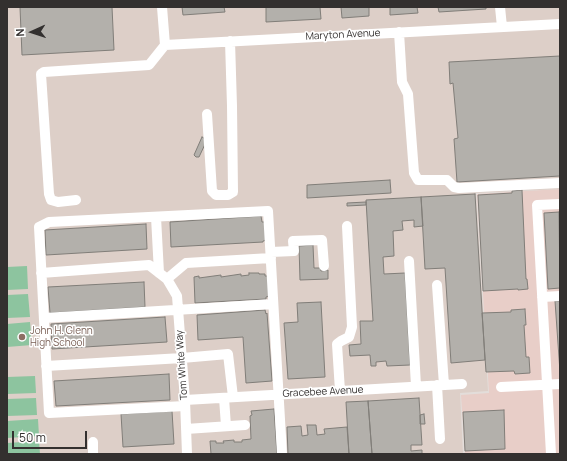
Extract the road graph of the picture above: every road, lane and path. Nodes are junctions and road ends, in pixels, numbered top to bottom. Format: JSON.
{"nodes":[{"id":1,"x":162,"y":7,"type":"edge"},
{"id":2,"x":500,"y":7,"type":"edge"},
{"id":3,"x":560,"y":24,"type":"edge"},
{"id":4,"x":502,"y":27,"type":"junction"},
{"id":5,"x":398,"y":32,"type":"junction"},
{"id":6,"x":230,"y":41,"type":"junction"},
{"id":7,"x":165,"y":45,"type":"junction"},
{"id":8,"x":207,"y":114,"type":"dead end"},
{"id":9,"x":560,"y":183,"type":"edge"},
{"id":10,"x":76,"y":200,"type":"dead end"},
{"id":11,"x":560,"y":204,"type":"edge"},
{"id":12,"x":156,"y":217,"type":"junction"},
{"id":13,"x":347,"y":226,"type":"dead end"},
{"id":14,"x":271,"y":255,"type":"junction"},
{"id":15,"x":409,"y":260,"type":"dead end"},
{"id":16,"x":324,"y":266,"type":"dead end"},
{"id":17,"x":41,"y":273,"type":"junction"},
{"id":18,"x":163,"y":276,"type":"junction"},
{"id":19,"x":438,"y":285,"type":"dead end"},
{"id":20,"x":560,"y":296,"type":"edge"},
{"id":21,"x":542,"y":297,"type":"junction"},
{"id":22,"x":273,"y":304,"type":"junction"},
{"id":23,"x":178,"y":310,"type":"junction"},
{"id":24,"x":44,"y":318,"type":"junction"},
{"id":25,"x":182,"y":358,"type":"junction"},
{"id":26,"x":46,"y":366,"type":"junction"},
{"id":27,"x":462,"y":384,"type":"dead end"},
{"id":28,"x":560,"y":384,"type":"edge"},
{"id":29,"x":440,"y":385,"type":"junction"},
{"id":30,"x":547,"y":385,"type":"junction"},
{"id":31,"x":416,"y":386,"type":"junction"},
{"id":32,"x":501,"y":387,"type":"dead end"},
{"id":33,"x":340,"y":391,"type":"junction"},
{"id":34,"x":278,"y":395,"type":"junction"},
{"id":35,"x":229,"y":397,"type":"junction"},
{"id":36,"x":185,"y":403,"type":"junction"},
{"id":37,"x":245,"y":425,"type":"dead end"},
{"id":38,"x":226,"y":426,"type":"junction"},
{"id":39,"x":186,"y":429,"type":"junction"},
{"id":40,"x":440,"y":439,"type":"dead end"},
{"id":41,"x":93,"y":442,"type":"dead end"},
{"id":42,"x":93,"y":454,"type":"edge"},
{"id":43,"x":187,"y":454,"type":"edge"},
{"id":44,"x":282,"y":454,"type":"edge"},
{"id":45,"x":551,"y":454,"type":"edge"}],
"edges":[{"from":1,"to":7,"type":"street"},
{"from":2,"to":4,"type":"street"},
{"from":3,"to":4,"type":"street","name":"Maryton Avenue"},
{"from":4,"to":5,"type":"street","name":"Maryton Avenue"},
{"from":5,"to":6,"type":"street","name":"Maryton Avenue"},
{"from":5,"to":9,"type":"street"},
{"from":6,"to":7,"type":"street","name":"Maryton Avenue"},
{"from":6,"to":8,"type":"street"},
{"from":7,"to":10,"type":"street"},
{"from":11,"to":21,"type":"street"},
{"from":12,"to":14,"type":"street"},
{"from":12,"to":17,"type":"street"},
{"from":12,"to":18,"type":"street"},
{"from":13,"to":33,"type":"street"},
{"from":14,"to":16,"type":"street"},
{"from":14,"to":18,"type":"street"},
{"from":14,"to":22,"type":"street"},
{"from":15,"to":31,"type":"street"},
{"from":17,"to":18,"type":"street"},
{"from":17,"to":24,"type":"street"},
{"from":18,"to":23,"type":"street","name":"Tom White Way"},
{"from":19,"to":29,"type":"street"},
{"from":20,"to":21,"type":"street"},
{"from":21,"to":30,"type":"street"},
{"from":22,"to":23,"type":"street"},
{"from":22,"to":34,"type":"street"},
{"from":23,"to":24,"type":"street"},
{"from":23,"to":25,"type":"street","name":"Tom White Way"},
{"from":24,"to":26,"type":"street"},
{"from":25,"to":26,"type":"street"},
{"from":25,"to":35,"type":"street"},
{"from":25,"to":36,"type":"street","name":"Tom White Way"},
{"from":26,"to":36,"type":"street","name":"Gracebee Avenue"},
{"from":27,"to":29,"type":"street","name":"Gracebee Avenue"},
{"from":28,"to":30,"type":"street"},
{"from":29,"to":31,"type":"street","name":"Gracebee Avenue"},
{"from":29,"to":40,"type":"street"},
{"from":30,"to":32,"type":"street"},
{"from":30,"to":45,"type":"street"},
{"from":31,"to":33,"type":"street","name":"Gracebee Avenue"},
{"from":33,"to":34,"type":"street","name":"Gracebee Avenue"},
{"from":34,"to":35,"type":"street","name":"Gracebee Avenue"},
{"from":34,"to":44,"type":"street"},
{"from":35,"to":36,"type":"street","name":"Gracebee Avenue"},
{"from":35,"to":38,"type":"street"},
{"from":36,"to":39,"type":"street","name":"Tom White Way"},
{"from":37,"to":38,"type":"street"},
{"from":38,"to":39,"type":"street"},
{"from":39,"to":43,"type":"street","name":"Tom White Way"},
{"from":41,"to":42,"type":"street"}]}
